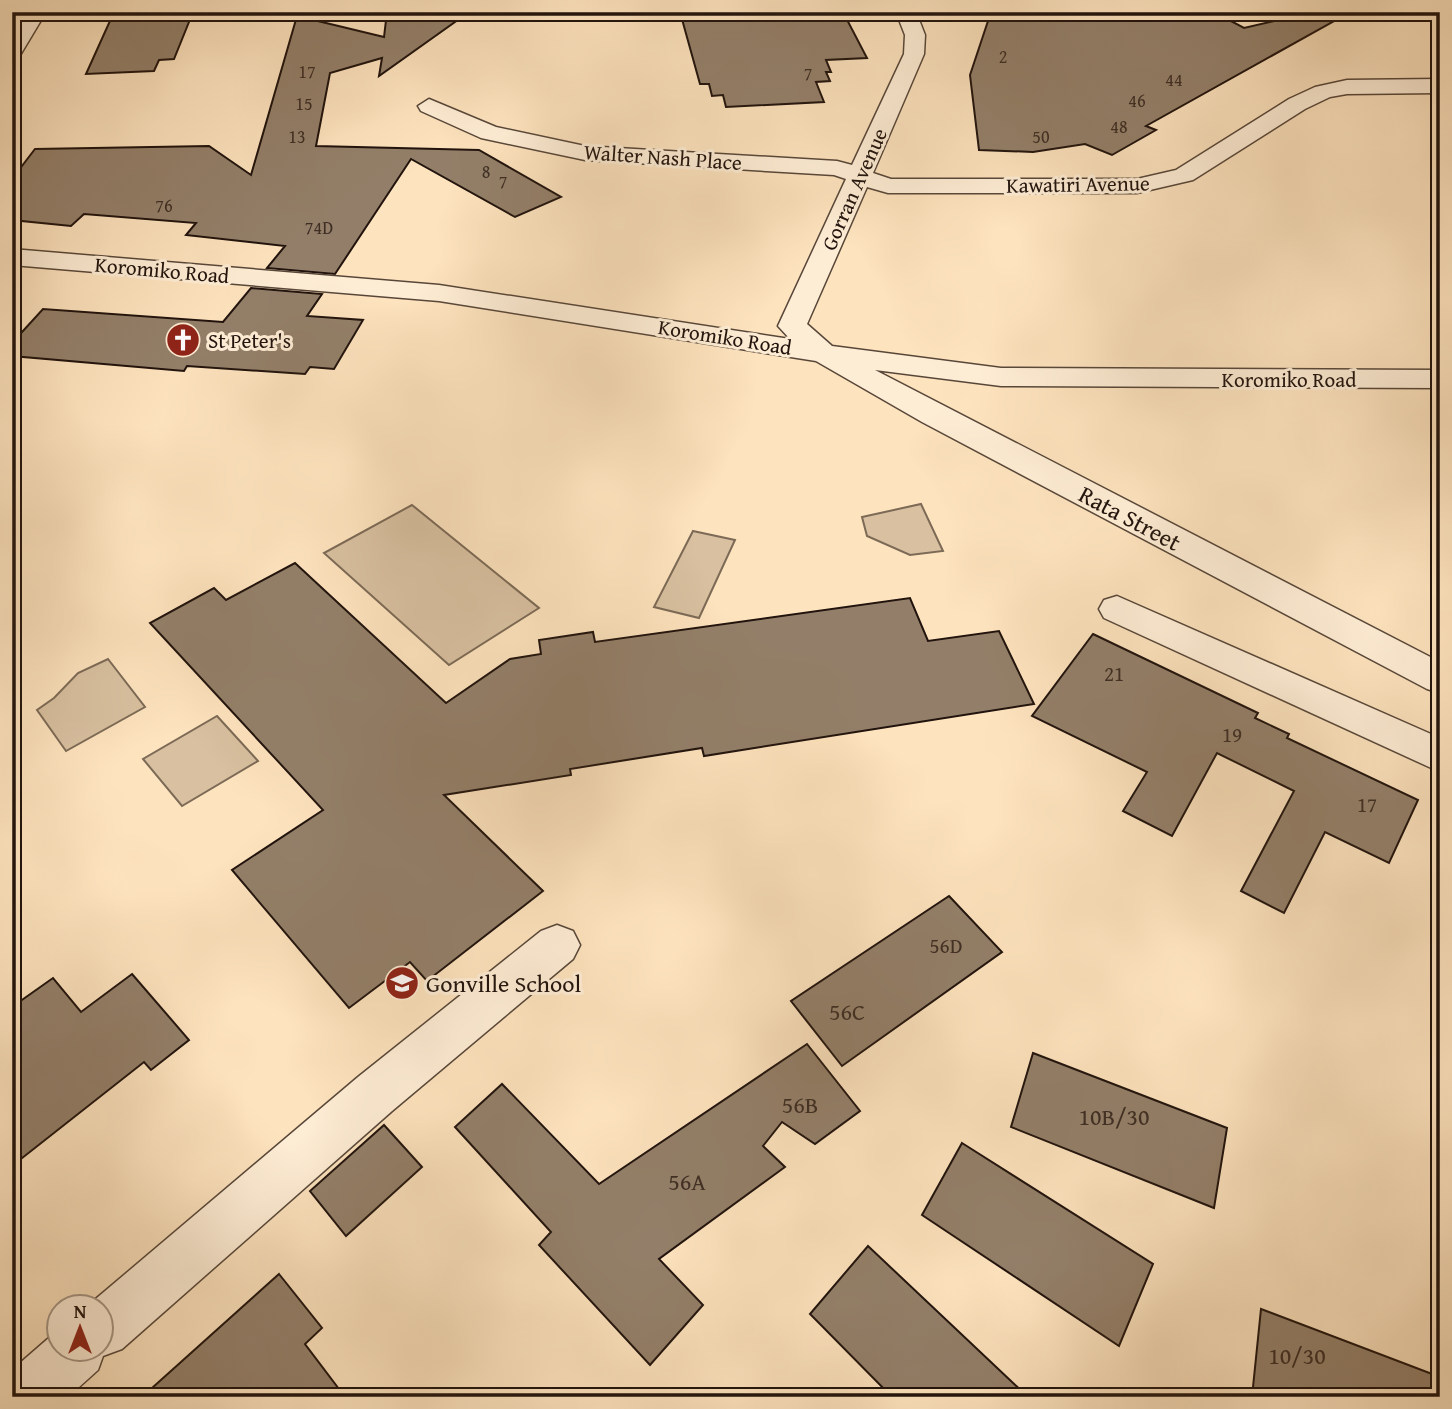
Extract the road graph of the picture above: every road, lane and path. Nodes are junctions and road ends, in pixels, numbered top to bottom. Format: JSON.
{"nodes":[{"id":1,"x":36,"y":12,"type":"edge"},
{"id":2,"x":906,"y":12,"type":"edge"},
{"id":3,"x":12,"y":53,"type":"edge"},
{"id":4,"x":1440,"y":86,"type":"edge"},
{"id":5,"x":429,"y":106,"type":"dead end"},
{"id":6,"x":860,"y":176,"type":"junction"},
{"id":7,"x":12,"y":257,"type":"edge"},
{"id":8,"x":823,"y":353,"type":"junction"},
{"id":9,"x":1440,"y":379,"type":"edge"},
{"id":10,"x":1117,"y":609,"type":"dead end"},
{"id":11,"x":1440,"y":679,"type":"edge"},
{"id":12,"x":1440,"y":756,"type":"edge"},
{"id":13,"x":557,"y":945,"type":"dead end"},
{"id":14,"x":116,"y":1317,"type":"edge"},
{"id":15,"x":61,"y":1364,"type":"edge"},
{"id":16,"x":25,"y":1397,"type":"edge"}],
"edges":[{"from":1,"to":3,"type":"street"},
{"from":2,"to":6,"type":"street","name":"Gorran Avenue"},
{"from":4,"to":6,"type":"street","name":"Kawatiri Avenue"},
{"from":5,"to":6,"type":"street","name":"Walter Nash Place"},
{"from":6,"to":8,"type":"street","name":"Gorran Avenue"},
{"from":7,"to":8,"type":"street","name":"Koromiko Road"},
{"from":8,"to":9,"type":"street","name":"Koromiko Road"},
{"from":8,"to":11,"type":"street","name":"Rata Street"},
{"from":10,"to":12,"type":"street"},
{"from":13,"to":14,"type":"street"},
{"from":15,"to":16,"type":"street"}]}
